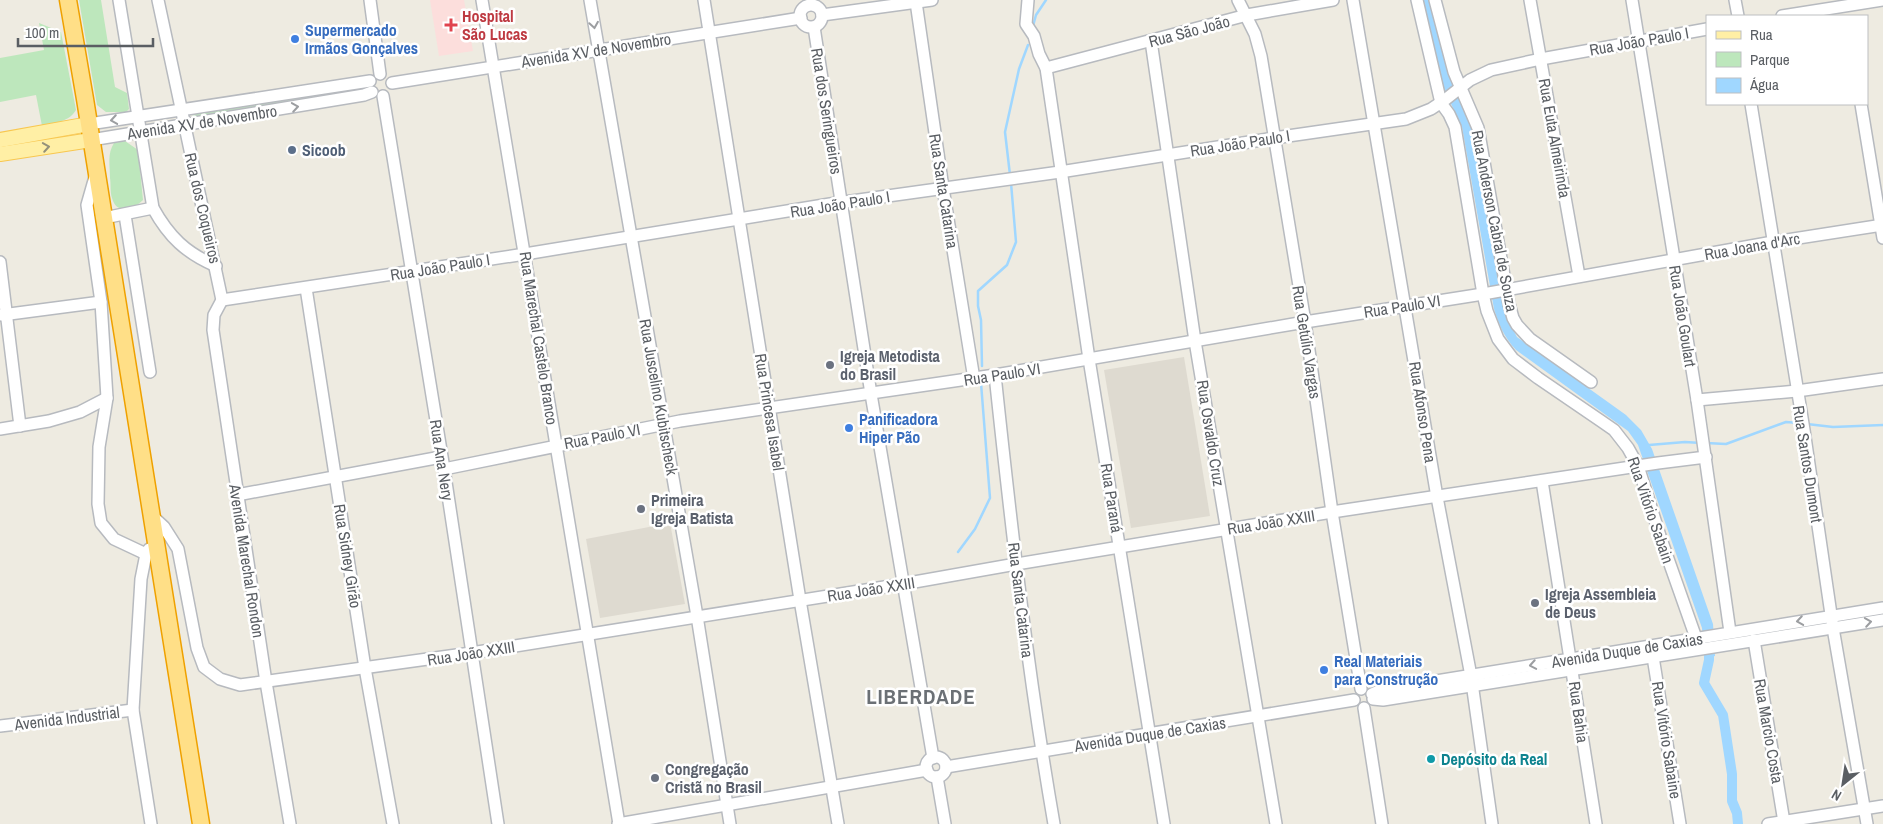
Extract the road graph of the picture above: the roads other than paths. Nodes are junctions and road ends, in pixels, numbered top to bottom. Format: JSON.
{"nodes":[{"id":1,"x":68,"y":0,"type":"edge"},
{"id":2,"x":119,"y":0,"type":"edge"},
{"id":3,"x":158,"y":0,"type":"edge"},
{"id":4,"x":370,"y":0,"type":"edge"},
{"id":5,"x":482,"y":0,"type":"edge"},
{"id":6,"x":590,"y":0,"type":"edge"},
{"id":7,"x":704,"y":0,"type":"edge"},
{"id":8,"x":932,"y":0,"type":"edge"},
{"id":9,"x":1028,"y":0,"type":"edge"},
{"id":10,"x":1238,"y":0,"type":"edge"},
{"id":11,"x":1333,"y":0,"type":"edge"},
{"id":12,"x":1353,"y":0,"type":"edge"},
{"id":13,"x":1417,"y":0,"type":"edge"},
{"id":14,"x":1435,"y":0,"type":"edge"},
{"id":15,"x":1530,"y":0,"type":"edge"},
{"id":16,"x":1632,"y":0,"type":"edge"},
{"id":17,"x":1735,"y":0,"type":"edge"},
{"id":18,"x":1883,"y":0,"type":"edge"},
{"id":19,"x":916,"y":2,"type":"junction"},
{"id":20,"x":809,"y":3,"type":"edge"},
{"id":21,"x":1846,"y":7,"type":"edge"},
{"id":22,"x":822,"y":15,"type":"junction"},
{"id":23,"x":1247,"y":15,"type":"junction"},
{"id":24,"x":1738,"y":15,"type":"edge"},
{"id":25,"x":1789,"y":15,"type":"edge"},
{"id":26,"x":800,"y":18,"type":"junction"},
{"id":27,"x":814,"y":27,"type":"junction"},
{"id":28,"x":1706,"y":29,"type":"edge"},
{"id":29,"x":710,"y":32,"type":"junction"},
{"id":30,"x":1151,"y":41,"type":"junction"},
{"id":31,"x":1638,"y":41,"type":"junction"},
{"id":32,"x":598,"y":49,"type":"junction"},
{"id":33,"x":1541,"y":59,"type":"junction"},
{"id":34,"x":494,"y":65,"type":"junction"},
{"id":35,"x":1046,"y":68,"type":"junction"},
{"id":36,"x":376,"y":86,"type":"junction"},
{"id":37,"x":1451,"y":94,"type":"junction"},
{"id":38,"x":1751,"y":105,"type":"edge"},
{"id":39,"x":1862,"y":105,"type":"edge"},
{"id":40,"x":180,"y":110,"type":"junction"},
{"id":41,"x":139,"y":116,"type":"junction"},
{"id":42,"x":1374,"y":124,"type":"junction"},
{"id":43,"x":183,"y":125,"type":"junction"},
{"id":44,"x":141,"y":131,"type":"junction"},
{"id":45,"x":90,"y":132,"type":"junction"},
{"id":46,"x":1274,"y":138,"type":"junction"},
{"id":47,"x":0,"y":140,"type":"edge"},
{"id":48,"x":0,"y":154,"type":"edge"},
{"id":49,"x":1167,"y":155,"type":"junction"},
{"id":50,"x":1060,"y":172,"type":"junction"},
{"id":51,"x":96,"y":173,"type":"junction"},
{"id":52,"x":943,"y":188,"type":"junction"},
{"id":53,"x":841,"y":203,"type":"junction"},
{"id":54,"x":153,"y":208,"type":"junction"},
{"id":55,"x":125,"y":215,"type":"junction"},
{"id":56,"x":104,"y":218,"type":"junction"},
{"id":57,"x":739,"y":220,"type":"junction"},
{"id":58,"x":1882,"y":225,"type":"edge"},
{"id":59,"x":630,"y":237,"type":"junction"},
{"id":60,"x":1883,"y":238,"type":"edge"},
{"id":61,"x":1773,"y":242,"type":"junction"},
{"id":62,"x":525,"y":254,"type":"junction"},
{"id":63,"x":1674,"y":260,"type":"junction"},
{"id":64,"x":0,"y":262,"type":"edge"},
{"id":65,"x":216,"y":266,"type":"junction"},
{"id":66,"x":412,"y":271,"type":"junction"},
{"id":67,"x":1579,"y":276,"type":"junction"},
{"id":68,"x":306,"y":288,"type":"junction"},
{"id":69,"x":1504,"y":290,"type":"junction"},
{"id":70,"x":1486,"y":293,"type":"junction"},
{"id":71,"x":222,"y":300,"type":"junction"},
{"id":72,"x":102,"y":302,"type":"junction"},
{"id":73,"x":1406,"y":306,"type":"junction"},
{"id":74,"x":4,"y":315,"type":"edge"},
{"id":75,"x":1305,"y":322,"type":"junction"},
{"id":76,"x":1196,"y":341,"type":"junction"},
{"id":77,"x":1089,"y":359,"type":"junction"},
{"id":78,"x":150,"y":372,"type":"dead end"},
{"id":79,"x":995,"y":375,"type":"junction"},
{"id":80,"x":974,"y":378,"type":"junction"},
{"id":81,"x":1883,"y":379,"type":"edge"},
{"id":82,"x":1592,"y":382,"type":"dead end"},
{"id":83,"x":1797,"y":391,"type":"junction"},
{"id":84,"x":871,"y":394,"type":"junction"},
{"id":85,"x":107,"y":398,"type":"junction"},
{"id":86,"x":1697,"y":400,"type":"junction"},
{"id":87,"x":770,"y":408,"type":"junction"},
{"id":88,"x":664,"y":424,"type":"junction"},
{"id":89,"x":20,"y":426,"type":"junction"},
{"id":90,"x":0,"y":429,"type":"edge"},
{"id":91,"x":556,"y":445,"type":"junction"},
{"id":92,"x":1704,"y":448,"type":"junction"},
{"id":93,"x":442,"y":463,"type":"junction"},
{"id":94,"x":1641,"y":465,"type":"junction"},
{"id":95,"x":336,"y":476,"type":"junction"},
{"id":96,"x":1542,"y":481,"type":"junction"},
{"id":97,"x":237,"y":495,"type":"junction"},
{"id":98,"x":1436,"y":497,"type":"junction"},
{"id":99,"x":1332,"y":512,"type":"junction"},
{"id":100,"x":152,"y":515,"type":"junction"},
{"id":101,"x":1227,"y":529,"type":"junction"},
{"id":102,"x":156,"y":539,"type":"junction"},
{"id":103,"x":1120,"y":546,"type":"junction"},
{"id":104,"x":146,"y":554,"type":"junction"},
{"id":105,"x":1016,"y":564,"type":"junction"},
{"id":106,"x":903,"y":584,"type":"junction"},
{"id":107,"x":800,"y":600,"type":"junction"},
{"id":108,"x":1883,"y":608,"type":"edge"},
{"id":109,"x":697,"y":616,"type":"junction"},
{"id":110,"x":1883,"y":620,"type":"edge"},
{"id":111,"x":1832,"y":622,"type":"junction"},
{"id":112,"x":1730,"y":632,"type":"junction"},
{"id":113,"x":588,"y":634,"type":"junction"},
{"id":114,"x":1754,"y":640,"type":"junction"},
{"id":115,"x":1700,"y":641,"type":"junction"},
{"id":116,"x":1716,"y":641,"type":"junction"},
{"id":117,"x":471,"y":653,"type":"junction"},
{"id":118,"x":1653,"y":657,"type":"junction"},
{"id":119,"x":1572,"y":664,"type":"junction"},
{"id":120,"x":365,"y":668,"type":"junction"},
{"id":121,"x":1471,"y":681,"type":"junction"},
{"id":122,"x":266,"y":682,"type":"junction"},
{"id":123,"x":1369,"y":694,"type":"junction"},
{"id":124,"x":1354,"y":700,"type":"junction"},
{"id":125,"x":1364,"y":708,"type":"junction"},
{"id":126,"x":133,"y":710,"type":"junction"},
{"id":127,"x":1258,"y":716,"type":"junction"},
{"id":128,"x":0,"y":726,"type":"edge"},
{"id":129,"x":1148,"y":734,"type":"junction"},
{"id":130,"x":1041,"y":751,"type":"junction"},
{"id":131,"x":934,"y":758,"type":"junction"},
{"id":132,"x":946,"y":767,"type":"junction"},
{"id":133,"x":927,"y":770,"type":"junction"},
{"id":134,"x":937,"y":777,"type":"junction"},
{"id":135,"x":833,"y":787,"type":"junction"},
{"id":136,"x":728,"y":804,"type":"junction"},
{"id":137,"x":1883,"y":806,"type":"edge"},
{"id":138,"x":1864,"y":809,"type":"junction"},
{"id":139,"x":1784,"y":822,"type":"junction"},
{"id":140,"x":151,"y":824,"type":"edge"},
{"id":141,"x":201,"y":824,"type":"edge"},
{"id":142,"x":290,"y":824,"type":"edge"},
{"id":143,"x":393,"y":824,"type":"edge"},
{"id":144,"x":498,"y":824,"type":"edge"},
{"id":145,"x":618,"y":824,"type":"edge"},
{"id":146,"x":730,"y":824,"type":"edge"},
{"id":147,"x":838,"y":824,"type":"edge"},
{"id":148,"x":945,"y":824,"type":"edge"},
{"id":149,"x":1054,"y":824,"type":"edge"},
{"id":150,"x":1164,"y":824,"type":"edge"},
{"id":151,"x":1276,"y":824,"type":"edge"},
{"id":152,"x":1382,"y":824,"type":"edge"},
{"id":153,"x":1492,"y":824,"type":"edge"},
{"id":154,"x":1596,"y":824,"type":"edge"},
{"id":155,"x":1680,"y":824,"type":"edge"},
{"id":156,"x":1768,"y":824,"type":"edge"},
{"id":157,"x":1867,"y":824,"type":"edge"}],
"edges":[{"from":1,"to":45,"type":"highway"},
{"from":2,"to":41,"type":"street"},
{"from":3,"to":40,"type":"street","name":"Rua dos Coqueiros"},
{"from":4,"to":36,"type":"street","name":"Rua Ana Nery"},
{"from":5,"to":34,"type":"street","name":"Rua Marechal Castelo Branco"},
{"from":6,"to":32,"type":"street","name":"Rua Juscelino Kubitscheck","one_way":true},
{"from":7,"to":29,"type":"street","name":"Rua Princesa Isabel"},
{"from":8,"to":19,"type":"street"},
{"from":9,"to":35,"type":"street","name":"Rua Paraná"},
{"from":10,"to":23,"type":"street","name":"Rua Getúlio Vargas"},
{"from":11,"to":23,"type":"street","name":"Rua São João"},
{"from":12,"to":42,"type":"street","name":"Rua Afonso Pena"},
{"from":13,"to":37,"type":"street"},
{"from":14,"to":37,"type":"street","name":"Rua Anderson Cabral de Souza"},
{"from":15,"to":33,"type":"street","name":"Rua Euta Almeirinda"},
{"from":16,"to":31,"type":"street","name":"Rua João Goulart"},
{"from":17,"to":24,"type":"street"},
{"from":18,"to":21,"type":"street"},
{"from":19,"to":22,"type":"street"},
{"from":19,"to":52,"type":"street","name":"Rua Santa Catarina"},
{"from":20,"to":22,"type":"street"},
{"from":20,"to":26,"type":"street"},
{"from":21,"to":25,"type":"street"},
{"from":22,"to":27,"type":"street"},
{"from":23,"to":30,"type":"street","name":"Rua São João"},
{"from":23,"to":46,"type":"street","name":"Rua Getúlio Vargas"},
{"from":26,"to":27,"type":"street"},
{"from":26,"to":29,"type":"street","name":"Avenida XV de Novembro"},
{"from":27,"to":53,"type":"street","name":"Rua dos Seringueiros"},
{"from":28,"to":31,"type":"street","name":"Rua João Paulo I"},
{"from":29,"to":32,"type":"street","name":"Avenida XV de Novembro"},
{"from":29,"to":57,"type":"street","name":"Rua Princesa Isabel"},
{"from":30,"to":35,"type":"street","name":"Rua São João"},
{"from":30,"to":49,"type":"street","name":"Rua Osvaldo Cruz"},
{"from":31,"to":33,"type":"street","name":"Rua João Paulo I"},
{"from":31,"to":63,"type":"street","name":"Rua João Goulart"},
{"from":32,"to":34,"type":"street","name":"Avenida XV de Novembro"},
{"from":32,"to":59,"type":"street","name":"Rua Juscelino Kubitscheck"},
{"from":33,"to":37,"type":"street","name":"Rua João Paulo I"},
{"from":33,"to":67,"type":"street","name":"Rua Euta Almeirinda"},
{"from":34,"to":36,"type":"street","name":"Avenida XV de Novembro"},
{"from":34,"to":62,"type":"street","name":"Rua Marechal Castelo Branco"},
{"from":35,"to":50,"type":"street","name":"Rua Paraná"},
{"from":36,"to":40,"type":"street","name":"Avenida XV de Novembro"},
{"from":43,"to":36,"type":"street","name":"Avenida XV de Novembro","one_way":true},
{"from":36,"to":66,"type":"street","name":"Rua Ana Nery"},
{"from":37,"to":42,"type":"street","name":"Rua João Paulo I"},
{"from":37,"to":69,"type":"street","name":"Rua Anderson Cabral de Souza"},
{"from":37,"to":70,"type":"street","name":"Rua Vitório Sabain"},
{"from":38,"to":61,"type":"street","name":"Rua Santos Dumont"},
{"from":39,"to":58,"type":"street"},
{"from":40,"to":41,"type":"street","name":"Avenida XV de Novembro"},
{"from":40,"to":43,"type":"street","name":"Rua dos Coqueiros"},
{"from":41,"to":44,"type":"street"},
{"from":41,"to":45,"type":"street","name":"Avenida XV de Novembro","one_way":true},
{"from":42,"to":46,"type":"street","name":"Rua João Paulo I"},
{"from":42,"to":73,"type":"street","name":"Rua Afonso Pena"},
{"from":43,"to":44,"type":"street","name":"Avenida XV de Novembro"},
{"from":43,"to":65,"type":"street","name":"Rua dos Coqueiros"},
{"from":44,"to":45,"type":"street","name":"Avenida XV de Novembro"},
{"from":44,"to":54,"type":"street"},
{"from":45,"to":47,"type":"main road"},
{"from":48,"to":45,"type":"main road","one_way":true},
{"from":45,"to":51,"type":"highway"},
{"from":46,"to":49,"type":"street","name":"Rua João Paulo I"},
{"from":46,"to":75,"type":"street","name":"Rua Getúlio Vargas"},
{"from":49,"to":50,"type":"street","name":"Rua João Paulo I"},
{"from":49,"to":76,"type":"street","name":"Rua Osvaldo Cruz"},
{"from":50,"to":52,"type":"street","name":"Rua João Paulo I"},
{"from":50,"to":77,"type":"street","name":"Rua Paraná"},
{"from":51,"to":56,"type":"highway"},
{"from":51,"to":72,"type":"street"},
{"from":52,"to":53,"type":"street","name":"Rua João Paulo I"},
{"from":52,"to":80,"type":"street","name":"Rua Santa Catarina"},
{"from":53,"to":57,"type":"street","name":"Rua João Paulo I"},
{"from":53,"to":84,"type":"street","name":"Rua dos Seringueiros"},
{"from":54,"to":55,"type":"street"},
{"from":54,"to":65,"type":"street"},
{"from":55,"to":56,"type":"street"},
{"from":55,"to":78,"type":"street"},
{"from":56,"to":100,"type":"highway"},
{"from":57,"to":59,"type":"street","name":"Rua João Paulo I"},
{"from":57,"to":87,"type":"street","name":"Rua Princesa Isabel"},
{"from":58,"to":60,"type":"street"},
{"from":58,"to":61,"type":"street","name":"Rua Joana d'Arc"},
{"from":59,"to":62,"type":"street","name":"Rua João Paulo I"},
{"from":59,"to":88,"type":"street","name":"Rua Juscelino Kubitscheck"},
{"from":61,"to":63,"type":"street","name":"Rua Joana d'Arc"},
{"from":61,"to":83,"type":"street","name":"Rua Santos Dumont"},
{"from":62,"to":66,"type":"street","name":"Rua João Paulo I"},
{"from":62,"to":91,"type":"street","name":"Rua Marechal Castelo Branco"},
{"from":63,"to":67,"type":"street","name":"Rua Joana d'Arc"},
{"from":63,"to":86,"type":"street","name":"Rua João Goulart"},
{"from":64,"to":74,"type":"street"},
{"from":65,"to":71,"type":"street","name":"Rua dos Coqueiros"},
{"from":66,"to":68,"type":"street","name":"Rua João Paulo I"},
{"from":66,"to":93,"type":"street","name":"Rua Ana Nery"},
{"from":67,"to":69,"type":"street","name":"Rua Joana d'Arc"},
{"from":68,"to":71,"type":"street","name":"Rua João Paulo I"},
{"from":68,"to":95,"type":"street","name":"Rua Sidney Girão"},
{"from":69,"to":70,"type":"street","name":"Rua Paulo VI"},
{"from":69,"to":82,"type":"street","name":"Rua Anderson Cabral de Souza"},
{"from":70,"to":73,"type":"street","name":"Rua Paulo VI"},
{"from":70,"to":94,"type":"street","name":"Rua Vitório Sabain"},
{"from":71,"to":97,"type":"street","name":"Avenida Marechal Rondon"},
{"from":72,"to":74,"type":"street"},
{"from":72,"to":85,"type":"street"},
{"from":73,"to":75,"type":"street","name":"Rua Paulo VI"},
{"from":73,"to":98,"type":"street","name":"Rua Afonso Pena"},
{"from":74,"to":89,"type":"street"},
{"from":75,"to":76,"type":"street","name":"Rua Paulo VI"},
{"from":75,"to":99,"type":"street","name":"Rua Getúlio Vargas"},
{"from":76,"to":77,"type":"street","name":"Rua Paulo VI"},
{"from":76,"to":101,"type":"street","name":"Rua Osvaldo Cruz"},
{"from":77,"to":79,"type":"street","name":"Rua Paulo VI"},
{"from":77,"to":103,"type":"street","name":"Rua Paraná"},
{"from":79,"to":80,"type":"street","name":"Rua Paulo VI"},
{"from":79,"to":105,"type":"street","name":"Rua Santa Catarina"},
{"from":80,"to":84,"type":"street","name":"Rua Paulo VI"},
{"from":81,"to":83,"type":"street"},
{"from":83,"to":86,"type":"street"},
{"from":83,"to":111,"type":"street","name":"Rua Santos Dumont"},
{"from":84,"to":87,"type":"street","name":"Rua Paulo VI"},
{"from":84,"to":106,"type":"street","name":"Rua dos Seringueiros"},
{"from":85,"to":89,"type":"street"},
{"from":85,"to":104,"type":"street"},
{"from":86,"to":92,"type":"street","name":"Rua João Goulart"},
{"from":87,"to":88,"type":"street","name":"Rua Paulo VI"},
{"from":87,"to":107,"type":"street","name":"Rua Princesa Isabel"},
{"from":88,"to":91,"type":"street","name":"Rua Paulo VI"},
{"from":88,"to":109,"type":"street","name":"Rua Juscelino Kubitscheck"},
{"from":89,"to":90,"type":"street"},
{"from":91,"to":93,"type":"street","name":"Rua Paulo VI"},
{"from":91,"to":113,"type":"street","name":"Rua Marechal Castelo Branco"},
{"from":92,"to":94,"type":"street","name":"Rua João XXIII"},
{"from":92,"to":112,"type":"street","name":"Rua João Goulart"},
{"from":93,"to":95,"type":"street","name":"Rua Paulo VI"},
{"from":93,"to":117,"type":"street","name":"Rua Ana Nery"},
{"from":94,"to":96,"type":"street","name":"Rua João XXIII"},
{"from":94,"to":115,"type":"street","name":"Rua Vitório Sabain"},
{"from":95,"to":97,"type":"street","name":"Rua Paulo VI"},
{"from":95,"to":120,"type":"street","name":"Rua Sidney Girão"},
{"from":96,"to":98,"type":"street","name":"Rua João XXIII"},
{"from":96,"to":119,"type":"street","name":"Rua Bahia"},
{"from":97,"to":122,"type":"street","name":"Avenida Marechal Rondon"},
{"from":98,"to":99,"type":"street","name":"Rua João XXIII"},
{"from":98,"to":121,"type":"street","name":"Rua Afonso Pena"},
{"from":99,"to":101,"type":"street","name":"Rua João XXIII"},
{"from":99,"to":123,"type":"street","name":"Rua Getúlio Vargas"},
{"from":100,"to":102,"type":"highway"},
{"from":100,"to":122,"type":"street","name":"Rua João XXIII"},
{"from":101,"to":103,"type":"street","name":"Rua João XXIII"},
{"from":101,"to":127,"type":"street","name":"Rua Osvaldo Cruz"},
{"from":102,"to":104,"type":"street"},
{"from":102,"to":141,"type":"highway"},
{"from":103,"to":105,"type":"street","name":"Rua João XXIII"},
{"from":103,"to":129,"type":"street","name":"Rua Paraná"},
{"from":104,"to":126,"type":"street"},
{"from":105,"to":106,"type":"street","name":"Rua João XXIII"},
{"from":105,"to":130,"type":"street","name":"Rua Santa Catarina"},
{"from":106,"to":107,"type":"street","name":"Rua João XXIII"},
{"from":106,"to":131,"type":"street","name":"Rua dos Seringueiros"},
{"from":107,"to":109,"type":"street","name":"Rua João XXIII"},
{"from":107,"to":135,"type":"street","name":"Rua Princesa Isabel"},
{"from":108,"to":111,"type":"street","name":"Avenida Duque de Caxias"},
{"from":109,"to":113,"type":"street","name":"Rua João XXIII"},
{"from":109,"to":136,"type":"street","name":"Rua Juscelino Kubitscheck"},
{"from":111,"to":110,"type":"street","name":"Avenida Duque de Caxias","one_way":true},
{"from":111,"to":112,"type":"street","name":"Avenida Duque de Caxias","one_way":true},
{"from":111,"to":114,"type":"street","name":"Avenida Duque de Caxias"},
{"from":111,"to":138,"type":"street","name":"Rua Santos Dumont"},
{"from":112,"to":116,"type":"street","name":"Avenida Duque de Caxias"},
{"from":113,"to":117,"type":"street","name":"Rua João XXIII"},
{"from":113,"to":145,"type":"street","name":"Rua Marechal Castelo Branco"},
{"from":114,"to":116,"type":"street","name":"Avenida Duque de Caxias"},
{"from":114,"to":139,"type":"street","name":"Rua Marcio Costa"},
{"from":115,"to":116,"type":"street","name":"Avenida Duque de Caxias"},
{"from":115,"to":118,"type":"street","name":"Avenida Duque de Caxias"},
{"from":115,"to":119,"type":"street","name":"Avenida Duque de Caxias"},
{"from":117,"to":120,"type":"street","name":"Rua João XXIII"},
{"from":117,"to":144,"type":"street","name":"Rua Ana Nery"},
{"from":118,"to":119,"type":"street","name":"Avenida Duque de Caxias"},
{"from":118,"to":155,"type":"street","name":"Rua Vitório Sabaine"},
{"from":119,"to":121,"type":"street","name":"Avenida Duque de Caxias"},
{"from":119,"to":154,"type":"street","name":"Rua Bahia"},
{"from":120,"to":122,"type":"street","name":"Rua João XXIII"},
{"from":120,"to":143,"type":"street","name":"Rua Sidney Girão"},
{"from":121,"to":123,"type":"street","name":"Avenida Duque de Caxias"},
{"from":121,"to":153,"type":"street","name":"Rua Afonso Pena"},
{"from":122,"to":142,"type":"street","name":"Avenida Marechal Rondon"},
{"from":123,"to":124,"type":"street"},
{"from":123,"to":125,"type":"street"},
{"from":124,"to":125,"type":"street"},
{"from":124,"to":127,"type":"street","name":"Avenida Duque de Caxias"},
{"from":125,"to":152,"type":"street"},
{"from":126,"to":128,"type":"street","name":"Avenida Industrial"},
{"from":126,"to":140,"type":"street"},
{"from":127,"to":129,"type":"street","name":"Avenida Duque de Caxias"},
{"from":127,"to":151,"type":"street","name":"Rua Osvaldo Cruz"},
{"from":129,"to":130,"type":"street","name":"Avenida Duque de Caxias"},
{"from":129,"to":150,"type":"street","name":"Rua Paraná"},
{"from":130,"to":132,"type":"street","name":"Avenida Duque de Caxias"},
{"from":130,"to":149,"type":"street","name":"Rua Santa Catarina"},
{"from":131,"to":132,"type":"street"},
{"from":131,"to":133,"type":"street"},
{"from":132,"to":134,"type":"street"},
{"from":133,"to":134,"type":"street"},
{"from":133,"to":135,"type":"street"},
{"from":134,"to":148,"type":"street"},
{"from":135,"to":136,"type":"street"},
{"from":135,"to":147,"type":"street","name":"Rua Princesa Isabel"},
{"from":136,"to":145,"type":"street"},
{"from":136,"to":146,"type":"street","name":"Rua Juscelino Kubitscheck"},
{"from":137,"to":138,"type":"street"},
{"from":138,"to":139,"type":"street"},
{"from":138,"to":157,"type":"street","name":"Rua Santos Dumont"},
{"from":139,"to":156,"type":"street"}]}
